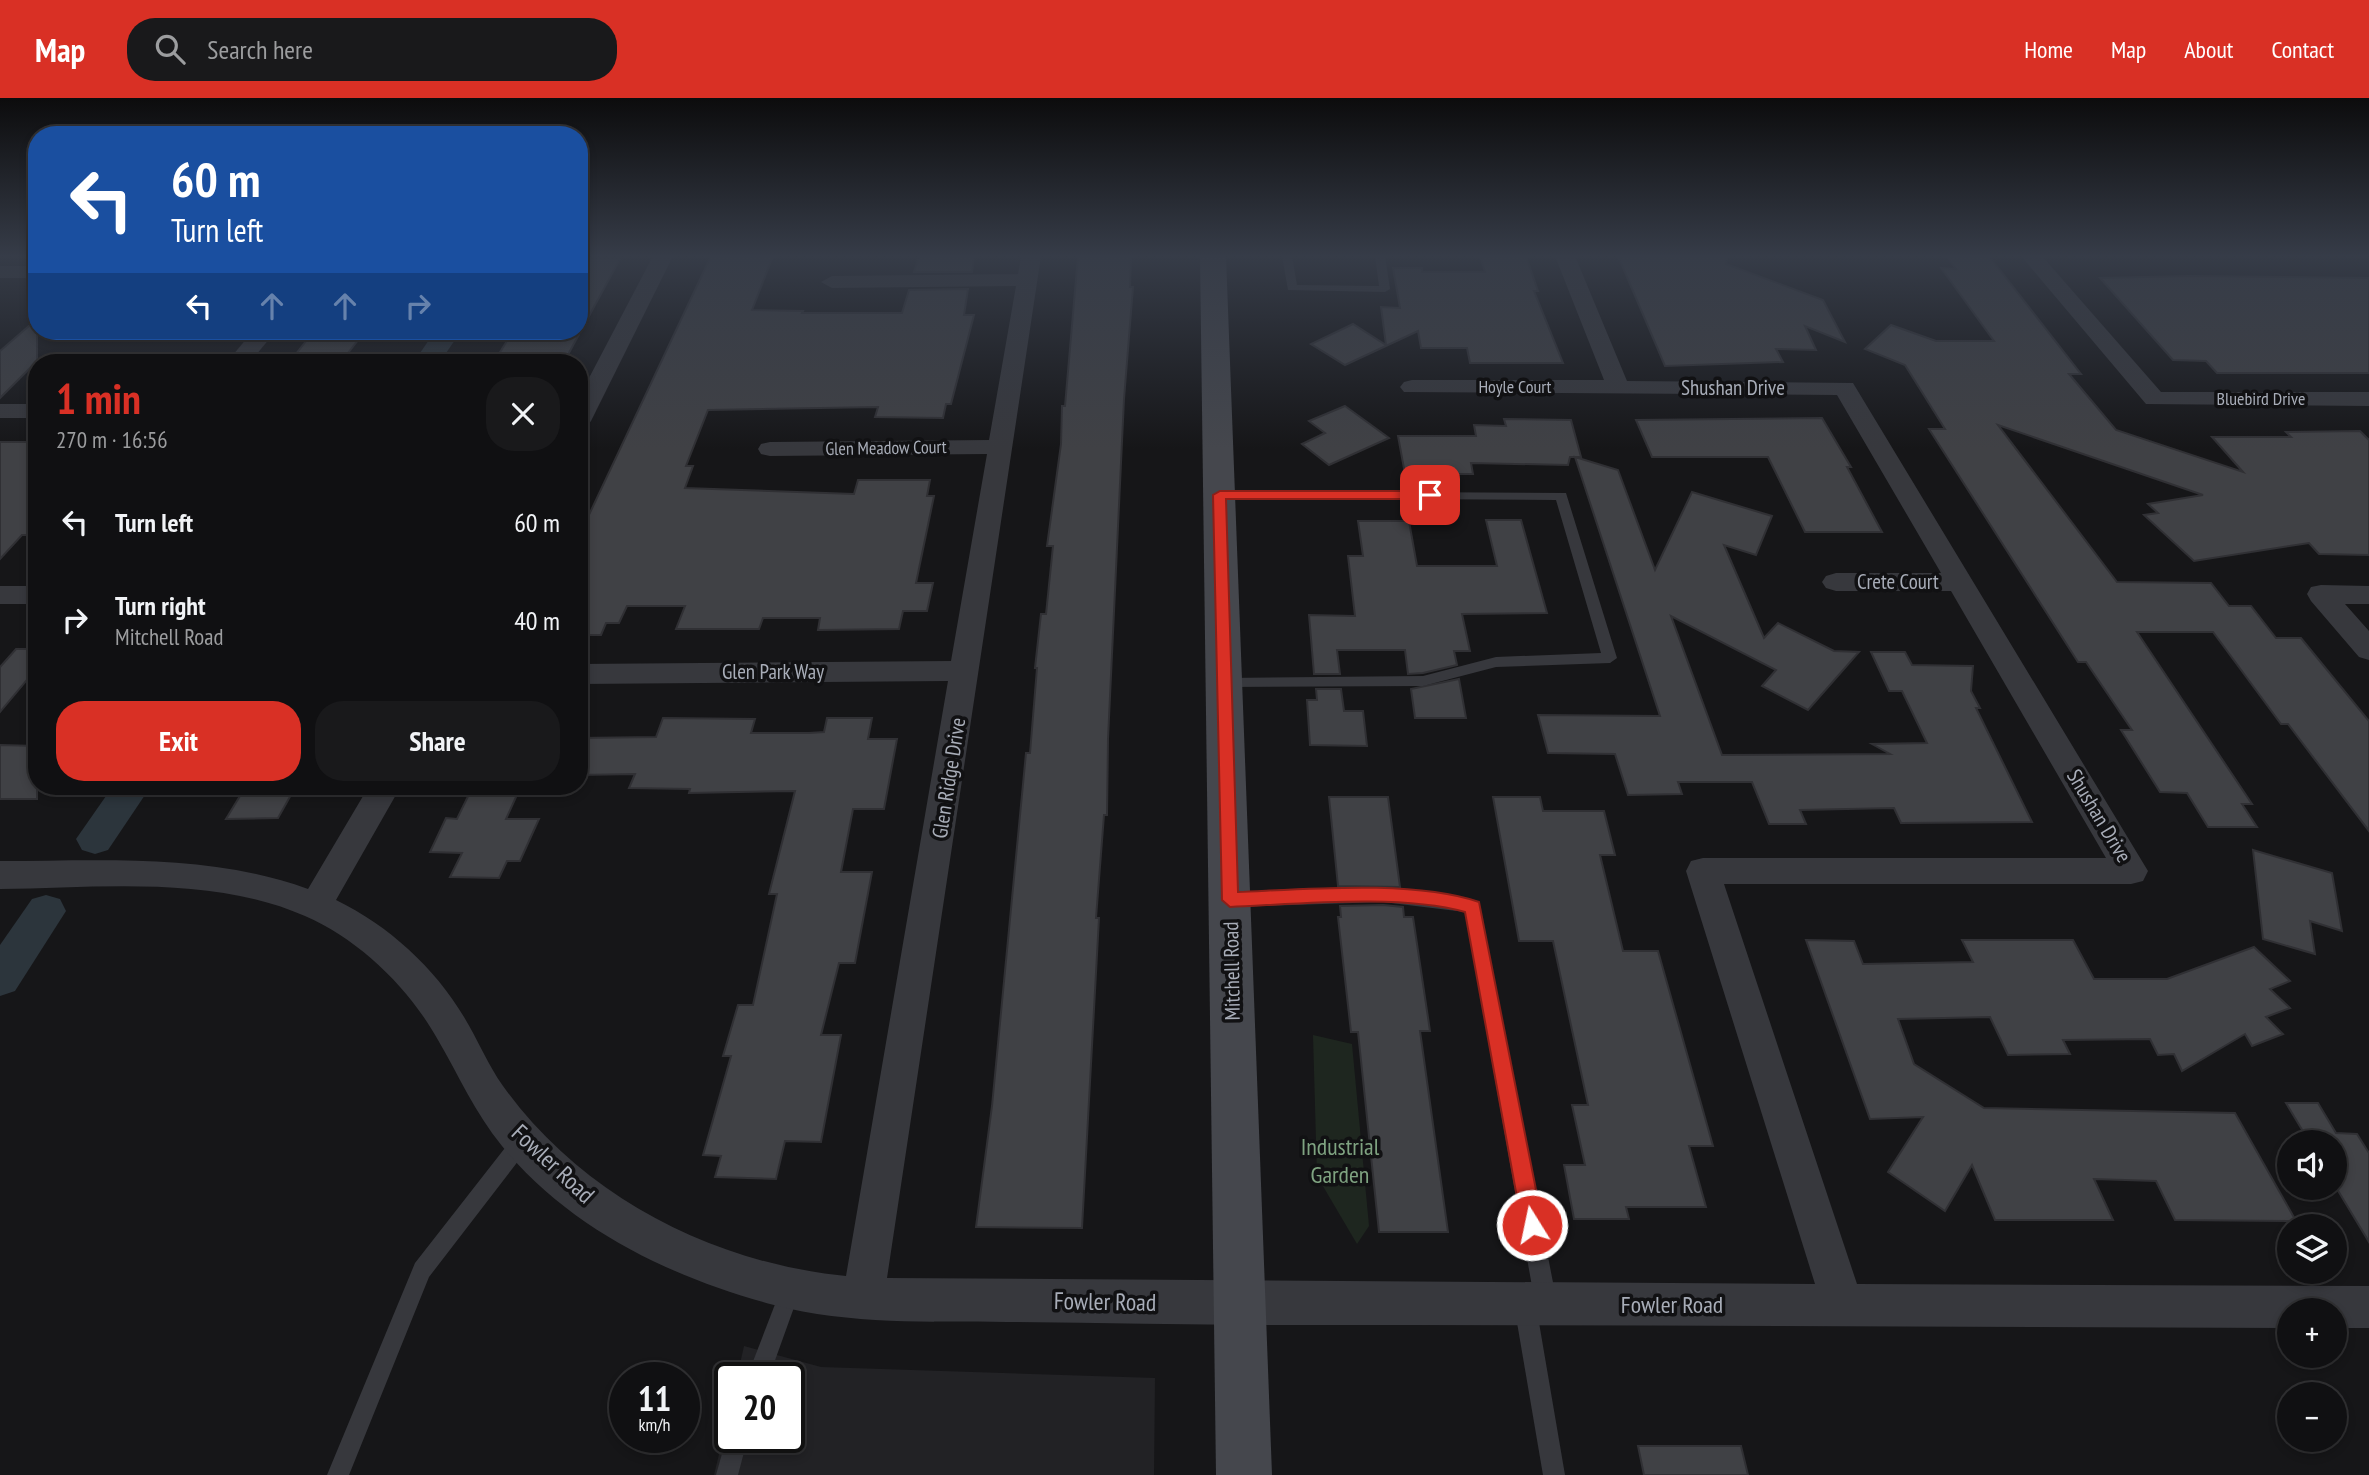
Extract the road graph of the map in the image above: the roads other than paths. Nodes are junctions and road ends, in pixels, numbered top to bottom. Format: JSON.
{"nodes":[{"id":1,"x":630,"y":320,"type":"edge"},
{"id":2,"x":1021,"y":320,"type":"edge"},
{"id":3,"x":1215,"y":320,"type":"edge"},
{"id":4,"x":1592,"y":320,"type":"edge"},
{"id":5,"x":2086,"y":320,"type":"edge"},
{"id":6,"x":257,"y":340,"type":"edge"},
{"id":7,"x":245,"y":354,"type":"edge"},
{"id":8,"x":1412,"y":387,"type":"dead end"},
{"id":9,"x":1618,"y":387,"type":"junction"},
{"id":10,"x":2369,"y":399,"type":"edge"},
{"id":11,"x":588,"y":403,"type":"edge"},
{"id":12,"x":0,"y":411,"type":"edge"},
{"id":13,"x":28,"y":411,"type":"edge"},
{"id":14,"x":1001,"y":447,"type":"junction"},
{"id":15,"x":770,"y":449,"type":"dead end"},
{"id":16,"x":1220,"y":495,"type":"junction"},
{"id":17,"x":1836,"y":582,"type":"dead end"},
{"id":18,"x":1960,"y":582,"type":"junction"},
{"id":19,"x":0,"y":595,"type":"edge"},
{"id":20,"x":28,"y":595,"type":"edge"},
{"id":21,"x":2369,"y":595,"type":"edge"},
{"id":22,"x":2369,"y":650,"type":"edge"},
{"id":23,"x":966,"y":671,"type":"junction"},
{"id":24,"x":588,"y":674,"type":"edge"},
{"id":25,"x":1225,"y":683,"type":"junction"},
{"id":26,"x":381,"y":795,"type":"edge"},
{"id":27,"x":0,"y":875,"type":"edge"},
{"id":28,"x":1230,"y":900,"type":"junction"},
{"id":29,"x":316,"y":905,"type":"junction"},
{"id":30,"x":522,"y":1141,"type":"junction"},
{"id":31,"x":791,"y":1288,"type":"junction"},
{"id":32,"x":863,"y":1299,"type":"junction"},
{"id":33,"x":1240,"y":1304,"type":"junction"},
{"id":34,"x":1536,"y":1305,"type":"junction"},
{"id":35,"x":1843,"y":1306,"type":"junction"},
{"id":36,"x":2369,"y":1307,"type":"edge"},
{"id":37,"x":764,"y":1362,"type":"edge"},
{"id":38,"x":733,"y":1453,"type":"edge"},
{"id":39,"x":338,"y":1475,"type":"edge"},
{"id":40,"x":727,"y":1475,"type":"edge"},
{"id":41,"x":1244,"y":1475,"type":"edge"},
{"id":42,"x":1554,"y":1475,"type":"edge"}],
"edges":[{"from":1,"to":11,"type":"street"},
{"from":2,"to":14,"type":"street","name":"Glen Ridge Drive"},
{"from":3,"to":16,"type":"main road","name":"Mitchell Road"},
{"from":4,"to":9,"type":"street"},
{"from":5,"to":10,"type":"street","name":"Bluebird Drive"},
{"from":6,"to":7,"type":"street"},
{"from":8,"to":9,"type":"street","name":"Hoyle Court"},
{"from":9,"to":18,"type":"street","name":"Shushan Drive"},
{"from":12,"to":13,"type":"street"},
{"from":14,"to":15,"type":"street","name":"Glen Meadow Court"},
{"from":14,"to":23,"type":"street","name":"Glen Ridge Drive"},
{"from":16,"to":25,"type":"main road","name":"Mitchell Road"},
{"from":16,"to":25,"type":"lane"},
{"from":17,"to":18,"type":"street","name":"Crete Court"},
{"from":18,"to":35,"type":"street","name":"Shushan Drive"},
{"from":19,"to":20,"type":"street"},
{"from":21,"to":22,"type":"street"},
{"from":23,"to":24,"type":"street","name":"Glen Park Way"},
{"from":23,"to":32,"type":"street","name":"Glen Ridge Drive"},
{"from":25,"to":28,"type":"main road","name":"Mitchell Road"},
{"from":26,"to":29,"type":"street"},
{"from":27,"to":29,"type":"street","name":"Fowler Road"},
{"from":28,"to":33,"type":"main road","name":"Mitchell Road"},
{"from":28,"to":34,"type":"lane"},
{"from":29,"to":30,"type":"street","name":"Fowler Road"},
{"from":30,"to":31,"type":"street","name":"Fowler Road"},
{"from":30,"to":39,"type":"lane"},
{"from":31,"to":32,"type":"street","name":"Fowler Road"},
{"from":31,"to":37,"type":"lane"},
{"from":32,"to":33,"type":"street","name":"Fowler Road"},
{"from":33,"to":34,"type":"street","name":"Fowler Road"},
{"from":33,"to":41,"type":"main road","name":"Mitchell Road"},
{"from":34,"to":35,"type":"street","name":"Fowler Road"},
{"from":34,"to":42,"type":"lane"},
{"from":35,"to":36,"type":"street","name":"Fowler Road"},
{"from":38,"to":40,"type":"lane"}]}
